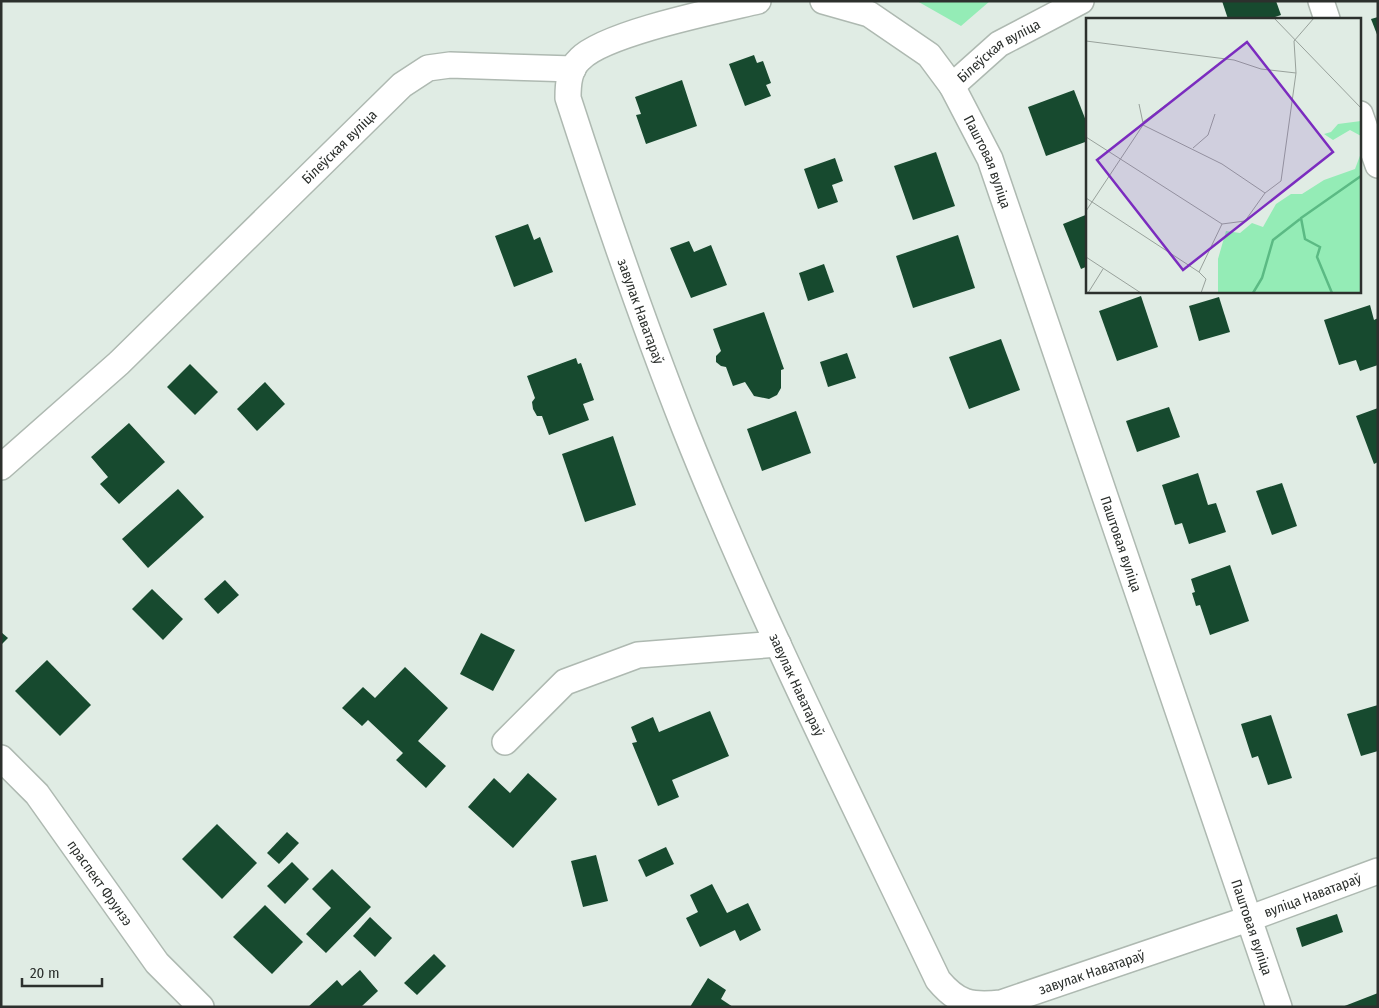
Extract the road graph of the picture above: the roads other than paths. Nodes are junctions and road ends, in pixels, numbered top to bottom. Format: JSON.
{"nodes":[{"id":1,"x":758,"y":1,"type":"edge"},
{"id":2,"x":823,"y":1,"type":"edge"},
{"id":3,"x":1081,"y":1,"type":"edge"},
{"id":4,"x":1321,"y":1,"type":"edge"},
{"id":5,"x":1327,"y":18,"type":"edge"},
{"id":6,"x":573,"y":69,"type":"junction"},
{"id":7,"x":952,"y":86,"type":"junction"},
{"id":8,"x":1362,"y":120,"type":"edge"},
{"id":9,"x":1378,"y":165,"type":"edge"},
{"id":10,"x":1,"y":467,"type":"edge"},
{"id":11,"x":778,"y":644,"type":"junction"},
{"id":12,"x":505,"y":742,"type":"dead end"},
{"id":13,"x":1,"y":758,"type":"edge"},
{"id":14,"x":1378,"y":871,"type":"edge"},
{"id":15,"x":1248,"y":919,"type":"junction"},
{"id":16,"x":960,"y":1004,"type":"edge"},
{"id":17,"x":200,"y":1007,"type":"edge"},
{"id":18,"x":1279,"y":1007,"type":"edge"}],
"edges":[{"from":1,"to":6,"type":"street"},
{"from":2,"to":7,"type":"street","name":"Білеўская вуліца"},
{"from":3,"to":7,"type":"street","name":"Білеўская вуліца"},
{"from":4,"to":5,"type":"street"},
{"from":6,"to":10,"type":"street","name":"Білеўская вуліца"},
{"from":6,"to":11,"type":"street","name":"завулак Наватараў"},
{"from":7,"to":15,"type":"street","name":"Паштовая вуліца"},
{"from":8,"to":9,"type":"street"},
{"from":11,"to":12,"type":"street"},
{"from":11,"to":16,"type":"street","name":"завулак Наватараў"},
{"from":13,"to":17,"type":"street","name":"праспект Фрунзэ"},
{"from":14,"to":15,"type":"street","name":"вуліца Наватараў"},
{"from":15,"to":16,"type":"street","name":"завулак Наватараў"},
{"from":15,"to":18,"type":"street","name":"Паштовая вуліца"}]}
